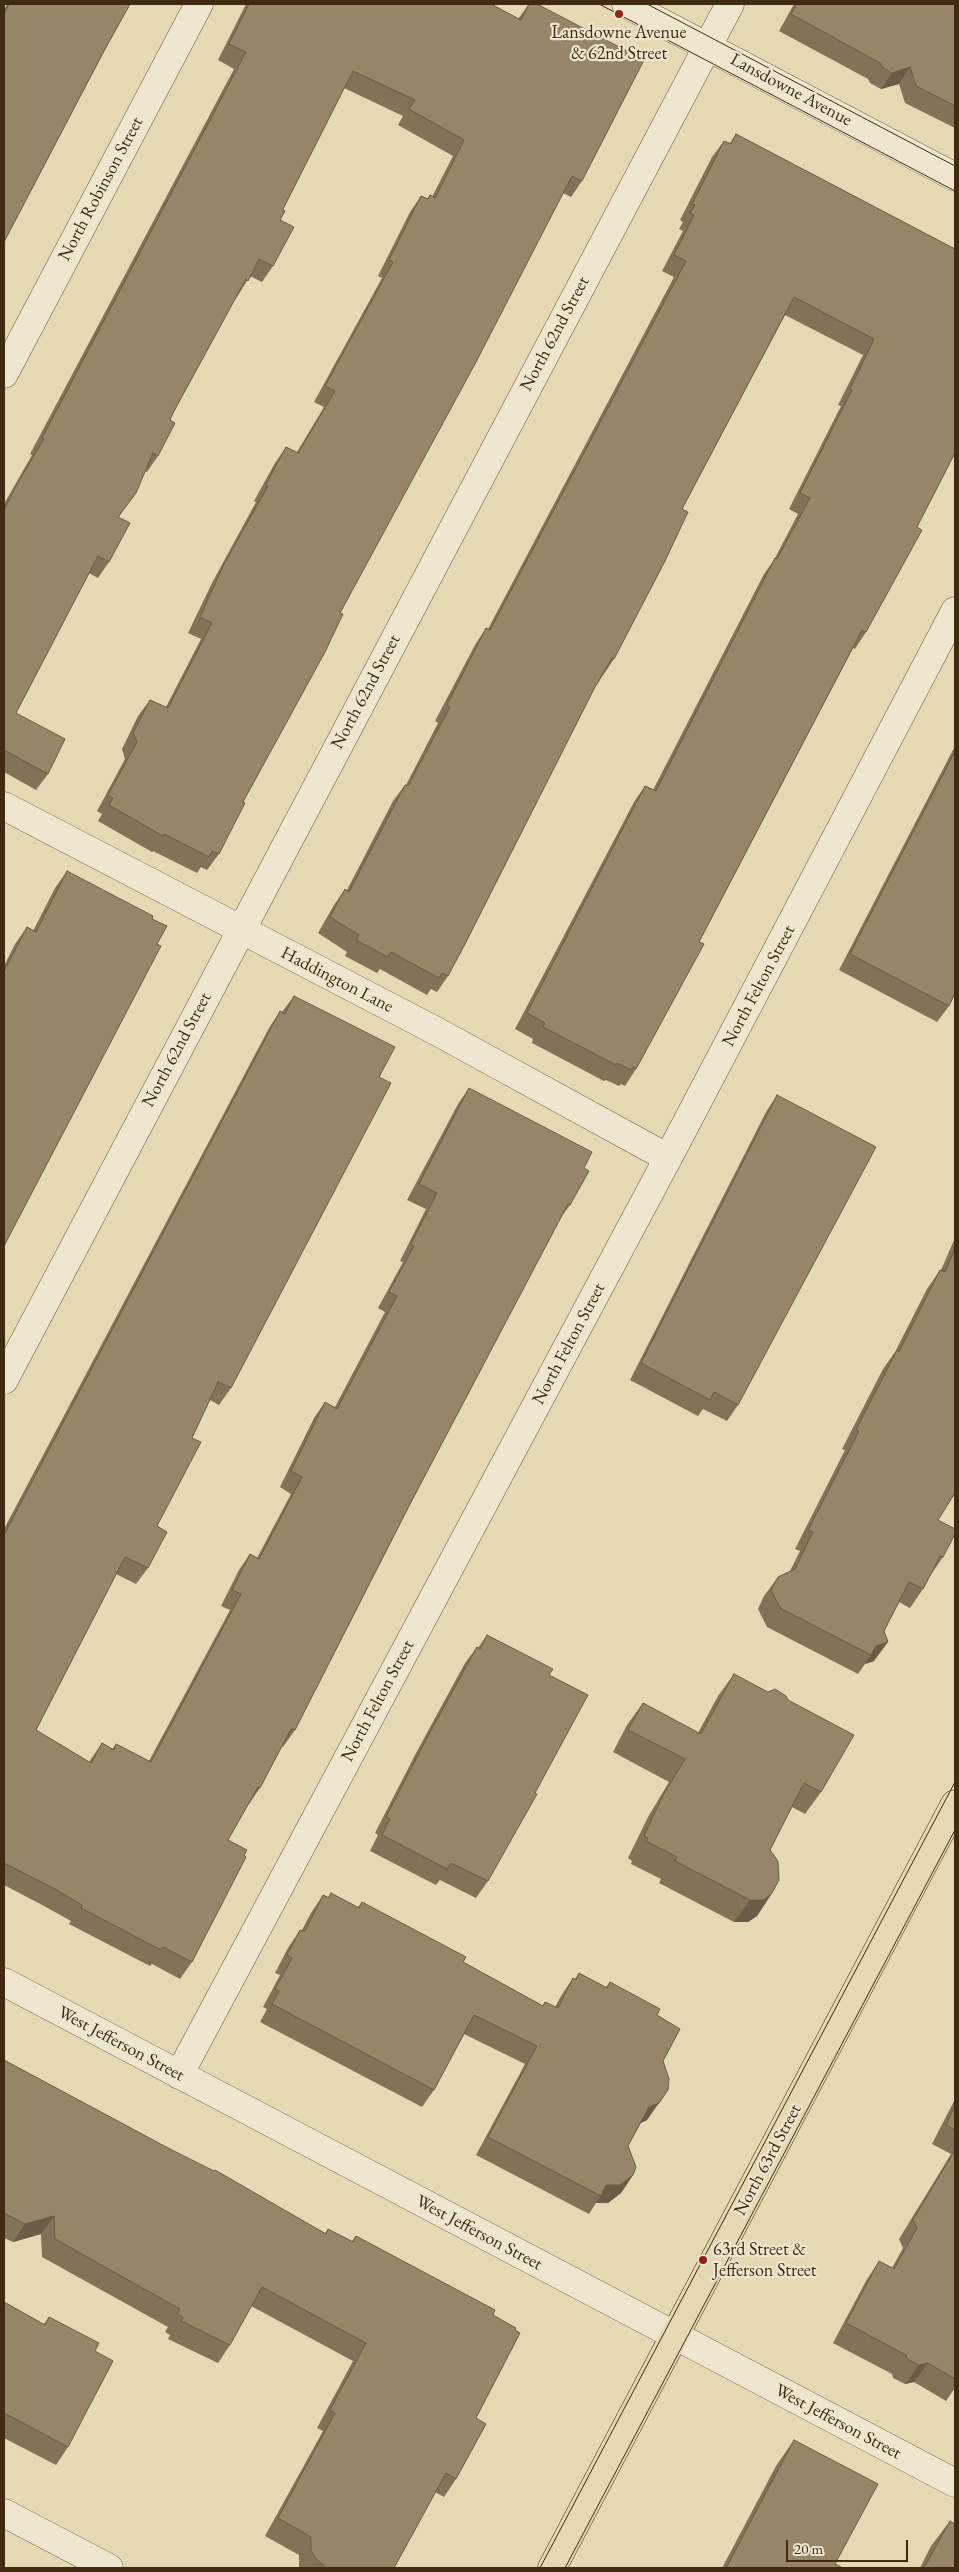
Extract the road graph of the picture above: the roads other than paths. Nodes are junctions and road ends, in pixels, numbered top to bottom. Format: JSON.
{"nodes":[{"id":1,"x":199,"y":4,"type":"edge"},
{"id":2,"x":626,"y":4,"type":"edge"},
{"id":3,"x":730,"y":4,"type":"edge"},
{"id":4,"x":708,"y":47,"type":"junction"},
{"id":5,"x":955,"y":177,"type":"edge"},
{"id":6,"x":4,"y":374,"type":"edge"},
{"id":7,"x":955,"y":611,"type":"edge"},
{"id":8,"x":4,"y":806,"type":"edge"},
{"id":9,"x":239,"y":931,"type":"junction"},
{"id":10,"x":668,"y":1158,"type":"junction"},
{"id":11,"x":4,"y":1380,"type":"edge"},
{"id":12,"x":955,"y":1804,"type":"edge"},
{"id":13,"x":4,"y":1982,"type":"edge"},
{"id":14,"x":179,"y":2075,"type":"junction"},
{"id":15,"x":674,"y":2336,"type":"junction"},
{"id":16,"x":955,"y":2484,"type":"edge"},
{"id":17,"x":4,"y":2512,"type":"edge"},
{"id":18,"x":109,"y":2568,"type":"edge"},
{"id":19,"x":552,"y":2568,"type":"edge"}],
"edges":[{"from":1,"to":6,"type":"street","name":"North Robinson Street"},
{"from":2,"to":4,"type":"street","name":"Lansdowne Avenue"},
{"from":3,"to":4,"type":"street","name":"North 62nd Street"},
{"from":4,"to":5,"type":"street","name":"Lansdowne Avenue"},
{"from":4,"to":9,"type":"street","name":"North 62nd Street"},
{"from":7,"to":10,"type":"street","name":"North Felton Street"},
{"from":8,"to":9,"type":"street","name":"Haddington Lane"},
{"from":9,"to":10,"type":"street","name":"Haddington Lane"},
{"from":9,"to":11,"type":"street","name":"North 62nd Street"},
{"from":10,"to":14,"type":"street","name":"North Felton Street"},
{"from":12,"to":15,"type":"main road","name":"North 63rd Street"},
{"from":13,"to":14,"type":"street","name":"West Jefferson Street"},
{"from":14,"to":15,"type":"street","name":"West Jefferson Street"},
{"from":15,"to":16,"type":"street","name":"West Jefferson Street"},
{"from":15,"to":19,"type":"main road","name":"North 63rd Street"},
{"from":17,"to":18,"type":"street"}]}
